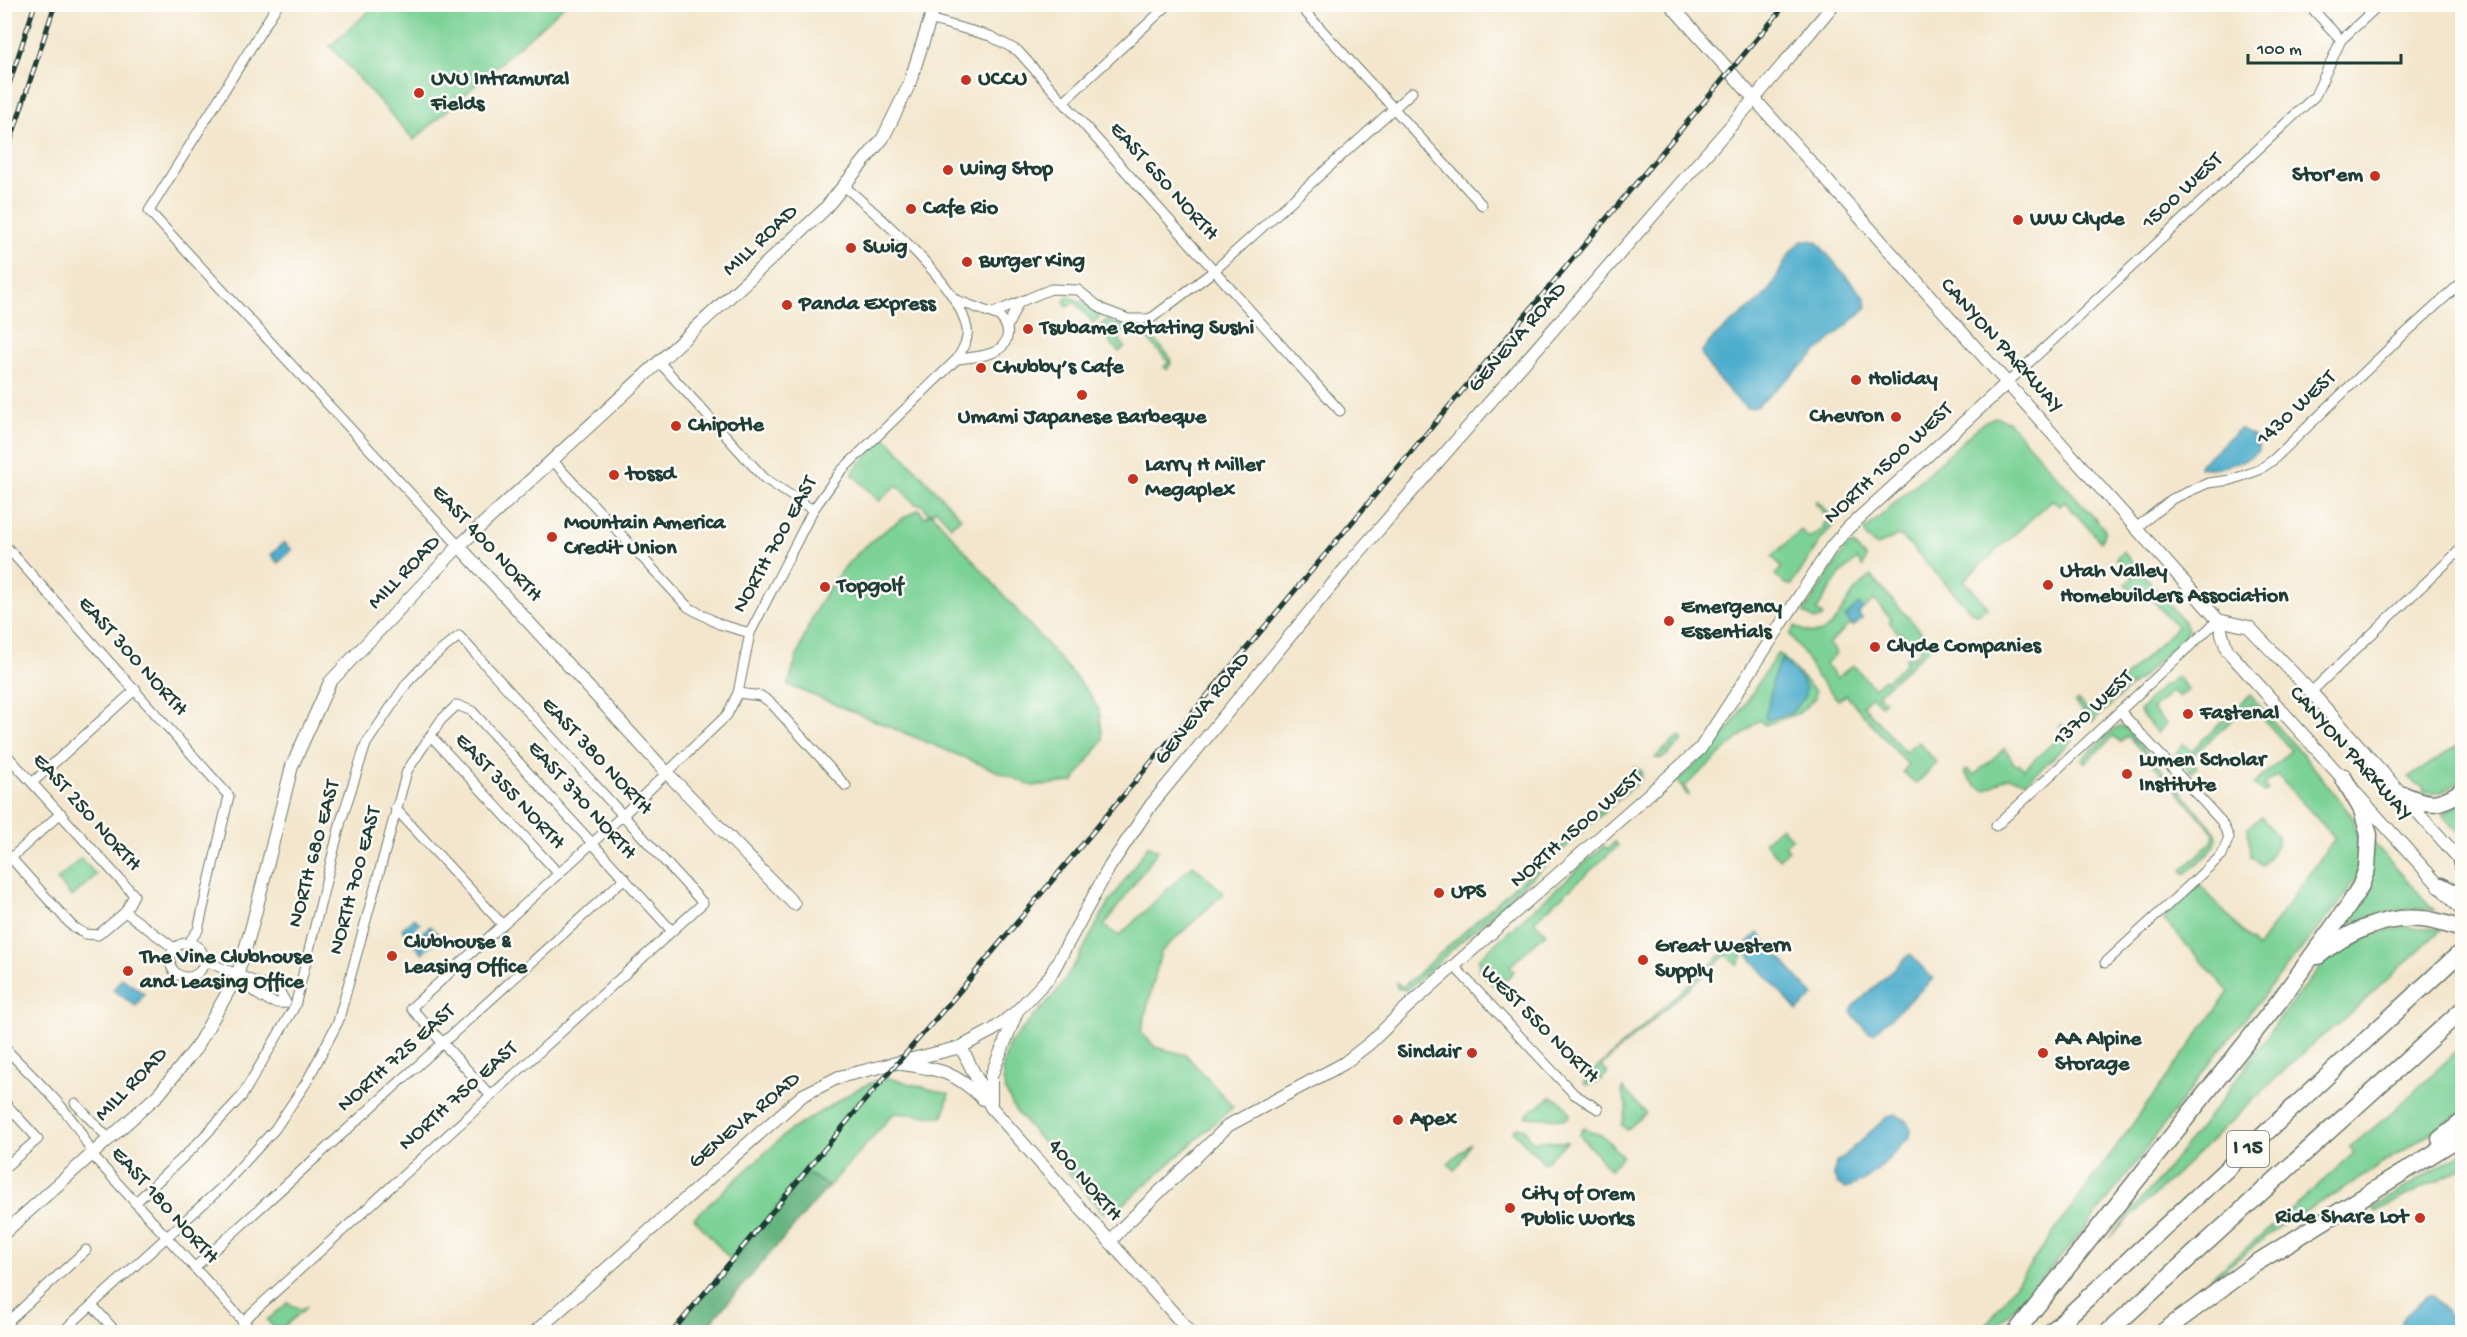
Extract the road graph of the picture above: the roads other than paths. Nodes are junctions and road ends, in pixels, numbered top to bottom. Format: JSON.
{"nodes":[{"id":1,"x":278,"y":4,"type":"edge"},
{"id":2,"x":935,"y":4,"type":"edge"},
{"id":3,"x":1169,"y":4,"type":"edge"},
{"id":4,"x":1299,"y":4,"type":"edge"},
{"id":5,"x":1670,"y":4,"type":"edge"},
{"id":6,"x":1834,"y":4,"type":"edge"},
{"id":7,"x":2308,"y":4,"type":"edge"},
{"id":8,"x":2380,"y":4,"type":"edge"},
{"id":9,"x":929,"y":19,"type":"junction"},
{"id":10,"x":2341,"y":40,"type":"junction"},
{"id":11,"x":1412,"y":92,"type":"dead end"},
{"id":12,"x":1755,"y":98,"type":"junction"},
{"id":13,"x":1064,"y":101,"type":"junction"},
{"id":14,"x":1393,"y":109,"type":"junction"},
{"id":15,"x":844,"y":186,"type":"junction"},
{"id":16,"x":1482,"y":205,"type":"dead end"},
{"id":17,"x":1215,"y":270,"type":"junction"},
{"id":18,"x":2463,"y":282,"type":"edge"},
{"id":19,"x":956,"y":300,"type":"junction"},
{"id":20,"x":1018,"y":304,"type":"junction"},
{"id":21,"x":989,"y":313,"type":"junction"},
{"id":22,"x":1007,"y":327,"type":"junction"},
{"id":23,"x":967,"y":332,"type":"junction"},
{"id":24,"x":990,"y":353,"type":"junction"},
{"id":25,"x":957,"y":359,"type":"junction"},
{"id":26,"x":660,"y":363,"type":"junction"},
{"id":27,"x":2006,"y":384,"type":"junction"},
{"id":28,"x":1340,"y":411,"type":"dead end"},
{"id":29,"x":553,"y":462,"type":"junction"},
{"id":30,"x":813,"y":510,"type":"junction"},
{"id":31,"x":2136,"y":528,"type":"junction"},
{"id":32,"x":4,"y":544,"type":"edge"},
{"id":33,"x":459,"y":546,"type":"junction"},
{"id":34,"x":2463,"y":548,"type":"edge"},
{"id":35,"x":2217,"y":620,"type":"junction"},
{"id":36,"x":750,"y":633,"type":"junction"},
{"id":37,"x":459,"y":636,"type":"joint"},
{"id":38,"x":136,"y":689,"type":"junction"},
{"id":39,"x":2311,"y":692,"type":"junction"},
{"id":40,"x":738,"y":693,"type":"junction"},
{"id":41,"x":457,"y":705,"type":"joint"},
{"id":42,"x":2120,"y":711,"type":"junction"},
{"id":43,"x":431,"y":736,"type":"junction"},
{"id":44,"x":4,"y":752,"type":"edge"},
{"id":45,"x":667,"y":773,"type":"junction"},
{"id":46,"x":2343,"y":777,"type":"junction"},
{"id":47,"x":33,"y":782,"type":"junction"},
{"id":48,"x":846,"y":786,"type":"dead end"},
{"id":49,"x":2463,"y":791,"type":"edge"},
{"id":50,"x":2404,"y":795,"type":"junction"},
{"id":51,"x":395,"y":808,"type":"junction"},
{"id":52,"x":61,"y":813,"type":"junction"},
{"id":53,"x":623,"y":815,"type":"junction"},
{"id":54,"x":1996,"y":826,"type":"dead end"},
{"id":55,"x":593,"y":842,"type":"junction"},
{"id":56,"x":8,"y":857,"type":"edge"},
{"id":57,"x":2462,"y":862,"type":"edge"},
{"id":58,"x":559,"y":873,"type":"junction"},
{"id":59,"x":625,"y":878,"type":"junction"},
{"id":60,"x":2441,"y":886,"type":"junction"},
{"id":61,"x":2463,"y":897,"type":"edge"},
{"id":62,"x":703,"y":903,"type":"joint"},
{"id":63,"x":794,"y":904,"type":"dead end"},
{"id":64,"x":2463,"y":911,"type":"edge"},
{"id":65,"x":125,"y":912,"type":"junction"},
{"id":66,"x":502,"y":924,"type":"junction"},
{"id":67,"x":2463,"y":929,"type":"edge"},
{"id":68,"x":672,"y":931,"type":"junction"},
{"id":69,"x":189,"y":942,"type":"junction"},
{"id":70,"x":174,"y":948,"type":"junction"},
{"id":71,"x":2463,"y":951,"type":"edge"},
{"id":72,"x":205,"y":961,"type":"junction"},
{"id":73,"x":2105,"y":963,"type":"dead end"},
{"id":74,"x":1454,"y":966,"type":"junction"},
{"id":75,"x":237,"y":976,"type":"junction"},
{"id":76,"x":2280,"y":1000,"type":"junction"},
{"id":77,"x":2463,"y":1010,"type":"edge"},
{"id":78,"x":1016,"y":1011,"type":"junction"},
{"id":79,"x":443,"y":1044,"type":"junction"},
{"id":80,"x":4,"y":1047,"type":"edge"},
{"id":81,"x":961,"y":1047,"type":"junction"},
{"id":82,"x":898,"y":1063,"type":"junction"},
{"id":83,"x":490,"y":1095,"type":"junction"},
{"id":84,"x":4,"y":1102,"type":"edge"},
{"id":85,"x":75,"y":1103,"type":"dead end"},
{"id":86,"x":991,"y":1107,"type":"junction"},
{"id":87,"x":1598,"y":1109,"type":"dead end"},
{"id":88,"x":2463,"y":1122,"type":"edge"},
{"id":89,"x":2463,"y":1136,"type":"edge"},
{"id":90,"x":109,"y":1139,"type":"junction"},
{"id":91,"x":92,"y":1155,"type":"junction"},
{"id":92,"x":4,"y":1168,"type":"edge"},
{"id":93,"x":2362,"y":1197,"type":"junction"},
{"id":94,"x":135,"y":1203,"type":"junction"},
{"id":95,"x":4,"y":1233,"type":"edge"},
{"id":96,"x":167,"y":1238,"type":"junction"},
{"id":97,"x":1110,"y":1242,"type":"junction"},
{"id":98,"x":86,"y":1250,"type":"dead end"},
{"id":99,"x":194,"y":1268,"type":"junction"},
{"id":100,"x":92,"y":1305,"type":"junction"},
{"id":101,"x":242,"y":1322,"type":"junction"},
{"id":102,"x":15,"y":1332,"type":"edge"},
{"id":103,"x":62,"y":1332,"type":"edge"},
{"id":104,"x":116,"y":1332,"type":"edge"},
{"id":105,"x":253,"y":1332,"type":"edge"},
{"id":106,"x":535,"y":1332,"type":"edge"},
{"id":107,"x":1190,"y":1332,"type":"edge"},
{"id":108,"x":2016,"y":1332,"type":"edge"},
{"id":109,"x":2051,"y":1332,"type":"edge"},
{"id":110,"x":2108,"y":1332,"type":"edge"},
{"id":111,"x":2163,"y":1332,"type":"edge"}],
"edges":[{"from":1,"to":33,"type":"street","name":"EAST 400 NORTH"},
{"from":2,"to":9,"type":"main road","name":"MILL ROAD"},
{"from":3,"to":13,"type":"street"},
{"from":4,"to":14,"type":"street"},
{"from":5,"to":12,"type":"main road","name":"CANYON PARKWAY"},
{"from":6,"to":12,"type":"main road","name":"GENEVA ROAD"},
{"from":7,"to":10,"type":"street"},
{"from":8,"to":10,"type":"street"},
{"from":9,"to":13,"type":"street","name":"EAST 650 NORTH"},
{"from":9,"to":15,"type":"main road","name":"MILL ROAD"},
{"from":10,"to":27,"type":"street","name":"1500 WEST"},
{"from":11,"to":14,"type":"street"},
{"from":12,"to":27,"type":"main road","name":"CANYON PARKWAY"},
{"from":12,"to":78,"type":"main road","name":"GENEVA ROAD"},
{"from":13,"to":17,"type":"street","name":"EAST 650 NORTH"},
{"from":14,"to":16,"type":"street"},
{"from":14,"to":17,"type":"street"},
{"from":15,"to":19,"type":"street"},
{"from":15,"to":26,"type":"main road","name":"MILL ROAD"},
{"from":17,"to":20,"type":"street"},
{"from":17,"to":28,"type":"street","name":"EAST 650 NORTH"},
{"from":18,"to":31,"type":"street","name":"1430 WEST"},
{"from":19,"to":21,"type":"street"},
{"from":19,"to":23,"type":"street"},
{"from":20,"to":21,"type":"street"},
{"from":20,"to":22,"type":"street"},
{"from":21,"to":22,"type":"street"},
{"from":21,"to":23,"type":"street"},
{"from":22,"to":24,"type":"street"},
{"from":23,"to":24,"type":"street"},
{"from":23,"to":25,"type":"street"},
{"from":24,"to":25,"type":"street"},
{"from":25,"to":30,"type":"street","name":"NORTH 700 EAST"},
{"from":26,"to":29,"type":"main road","name":"MILL ROAD"},
{"from":26,"to":30,"type":"street"},
{"from":27,"to":31,"type":"main road","name":"CANYON PARKWAY"},
{"from":27,"to":74,"type":"main road","name":"NORTH 1500 WEST"},
{"from":29,"to":33,"type":"main road","name":"MILL ROAD"},
{"from":29,"to":36,"type":"street"},
{"from":30,"to":36,"type":"street","name":"NORTH 700 EAST"},
{"from":31,"to":35,"type":"main road","name":"CANYON PARKWAY"},
{"from":32,"to":38,"type":"street","name":"EAST 300 NORTH"},
{"from":33,"to":45,"type":"main road","name":"EAST 400 NORTH"},
{"from":33,"to":75,"type":"main road","name":"MILL ROAD"},
{"from":34,"to":39,"type":"street"},
{"from":35,"to":39,"type":"main road","name":"CANYON PARKWAY"},
{"from":35,"to":42,"type":"street","name":"1370 WEST"},
{"from":35,"to":46,"type":"main road","name":"CANYON PARKWAY"},
{"from":36,"to":40,"type":"street","name":"NORTH 700 EAST"},
{"from":37,"to":53,"type":"street","name":"EAST 380 NORTH"},
{"from":37,"to":94,"type":"street","name":"NORTH 680 EAST"},
{"from":38,"to":47,"type":"street"},
{"from":38,"to":69,"type":"street","name":"EAST 300 NORTH"},
{"from":39,"to":50,"type":"main road","name":"CANYON PARKWAY"},
{"from":40,"to":45,"type":"street","name":"NORTH 700 EAST"},
{"from":40,"to":48,"type":"street"},
{"from":41,"to":43,"type":"street","name":"NORTH 700 EAST"},
{"from":41,"to":55,"type":"street","name":"EAST 370 NORTH"},
{"from":42,"to":54,"type":"street","name":"1370 WEST"},
{"from":42,"to":73,"type":"street"},
{"from":43,"to":51,"type":"street","name":"NORTH 700 EAST"},
{"from":43,"to":58,"type":"street","name":"EAST 355 NORTH"},
{"from":44,"to":47,"type":"street","name":"EAST 250 NORTH"},
{"from":45,"to":53,"type":"street","name":"NORTH 700 EAST"},
{"from":45,"to":63,"type":"main road","name":"EAST 400 NORTH"},
{"from":46,"to":60,"type":"main road","name":"CANYON PARKWAY"},
{"from":46,"to":76,"type":"highway"},
{"from":47,"to":52,"type":"street","name":"EAST 250 NORTH"},
{"from":49,"to":50,"type":"highway"},
{"from":50,"to":57,"type":"main road","name":"CANYON PARKWAY"},
{"from":51,"to":66,"type":"street"},
{"from":51,"to":96,"type":"street","name":"NORTH 700 EAST"},
{"from":52,"to":56,"type":"street"},
{"from":52,"to":65,"type":"street","name":"EAST 250 NORTH"},
{"from":53,"to":55,"type":"street","name":"NORTH 700 EAST"},
{"from":53,"to":62,"type":"street","name":"EAST 380 NORTH"},
{"from":55,"to":58,"type":"street","name":"NORTH 700 EAST"},
{"from":55,"to":59,"type":"street","name":"EAST 370 NORTH"},
{"from":56,"to":65,"type":"street"},
{"from":58,"to":66,"type":"street","name":"NORTH 700 EAST"},
{"from":59,"to":68,"type":"street","name":"EAST 370 NORTH"},
{"from":59,"to":79,"type":"street","name":"NORTH 725 EAST"},
{"from":60,"to":61,"type":"highway"},
{"from":60,"to":64,"type":"main road","name":"CANYON PARKWAY"},
{"from":62,"to":68,"type":"street","name":"NORTH 750 EAST"},
{"from":65,"to":70,"type":"street"},
{"from":66,"to":79,"type":"street","name":"NORTH 700 EAST"},
{"from":67,"to":76,"type":"highway"},
{"from":68,"to":83,"type":"street","name":"NORTH 750 EAST"},
{"from":69,"to":70,"type":"street"},
{"from":69,"to":72,"type":"street"},
{"from":70,"to":72,"type":"street"},
{"from":71,"to":109,"type":"highway","number":"I 15"},
{"from":72,"to":75,"type":"street"},
{"from":74,"to":87,"type":"street","name":"WEST 550 NORTH"},
{"from":74,"to":97,"type":"main road","name":"NORTH 1500 WEST"},
{"from":75,"to":75,"type":"street"},
{"from":75,"to":90,"type":"main road","name":"MILL ROAD"},
{"from":76,"to":108,"type":"highway"},
{"from":77,"to":110,"type":"highway","number":"I 15"},
{"from":78,"to":81,"type":"main road","name":"GENEVA ROAD"},
{"from":78,"to":86,"type":"main road"},
{"from":79,"to":83,"type":"street"},
{"from":79,"to":99,"type":"street","name":"NORTH 725 EAST"},
{"from":80,"to":91,"type":"street","name":"EAST 180 NORTH"},
{"from":81,"to":82,"type":"main road","name":"GENEVA ROAD"},
{"from":81,"to":86,"type":"main road","name":"400 NORTH"},
{"from":82,"to":86,"type":"main road"},
{"from":82,"to":106,"type":"main road","name":"GENEVA ROAD"},
{"from":83,"to":101,"type":"street","name":"NORTH 750 EAST"},
{"from":84,"to":92,"type":"street"},
{"from":85,"to":90,"type":"street","name":"EAST 180 NORTH"},
{"from":86,"to":97,"type":"main road","name":"400 NORTH"},
{"from":88,"to":93,"type":"highway"},
{"from":89,"to":93,"type":"highway"},
{"from":90,"to":91,"type":"main road","name":"MILL ROAD"},
{"from":91,"to":94,"type":"street","name":"EAST 180 NORTH"},
{"from":91,"to":95,"type":"main road","name":"MILL ROAD"},
{"from":93,"to":111,"type":"highway"},
{"from":94,"to":96,"type":"street","name":"EAST 180 NORTH"},
{"from":96,"to":99,"type":"street","name":"EAST 180 NORTH"},
{"from":96,"to":100,"type":"street","name":"NORTH 700 EAST"},
{"from":97,"to":107,"type":"main road","name":"400 NORTH"},
{"from":98,"to":102,"type":"street"},
{"from":99,"to":101,"type":"street","name":"EAST 180 NORTH"},
{"from":100,"to":103,"type":"street","name":"NORTH 700 EAST"},
{"from":100,"to":104,"type":"street"},
{"from":101,"to":105,"type":"street","name":"EAST 180 NORTH"}]}
